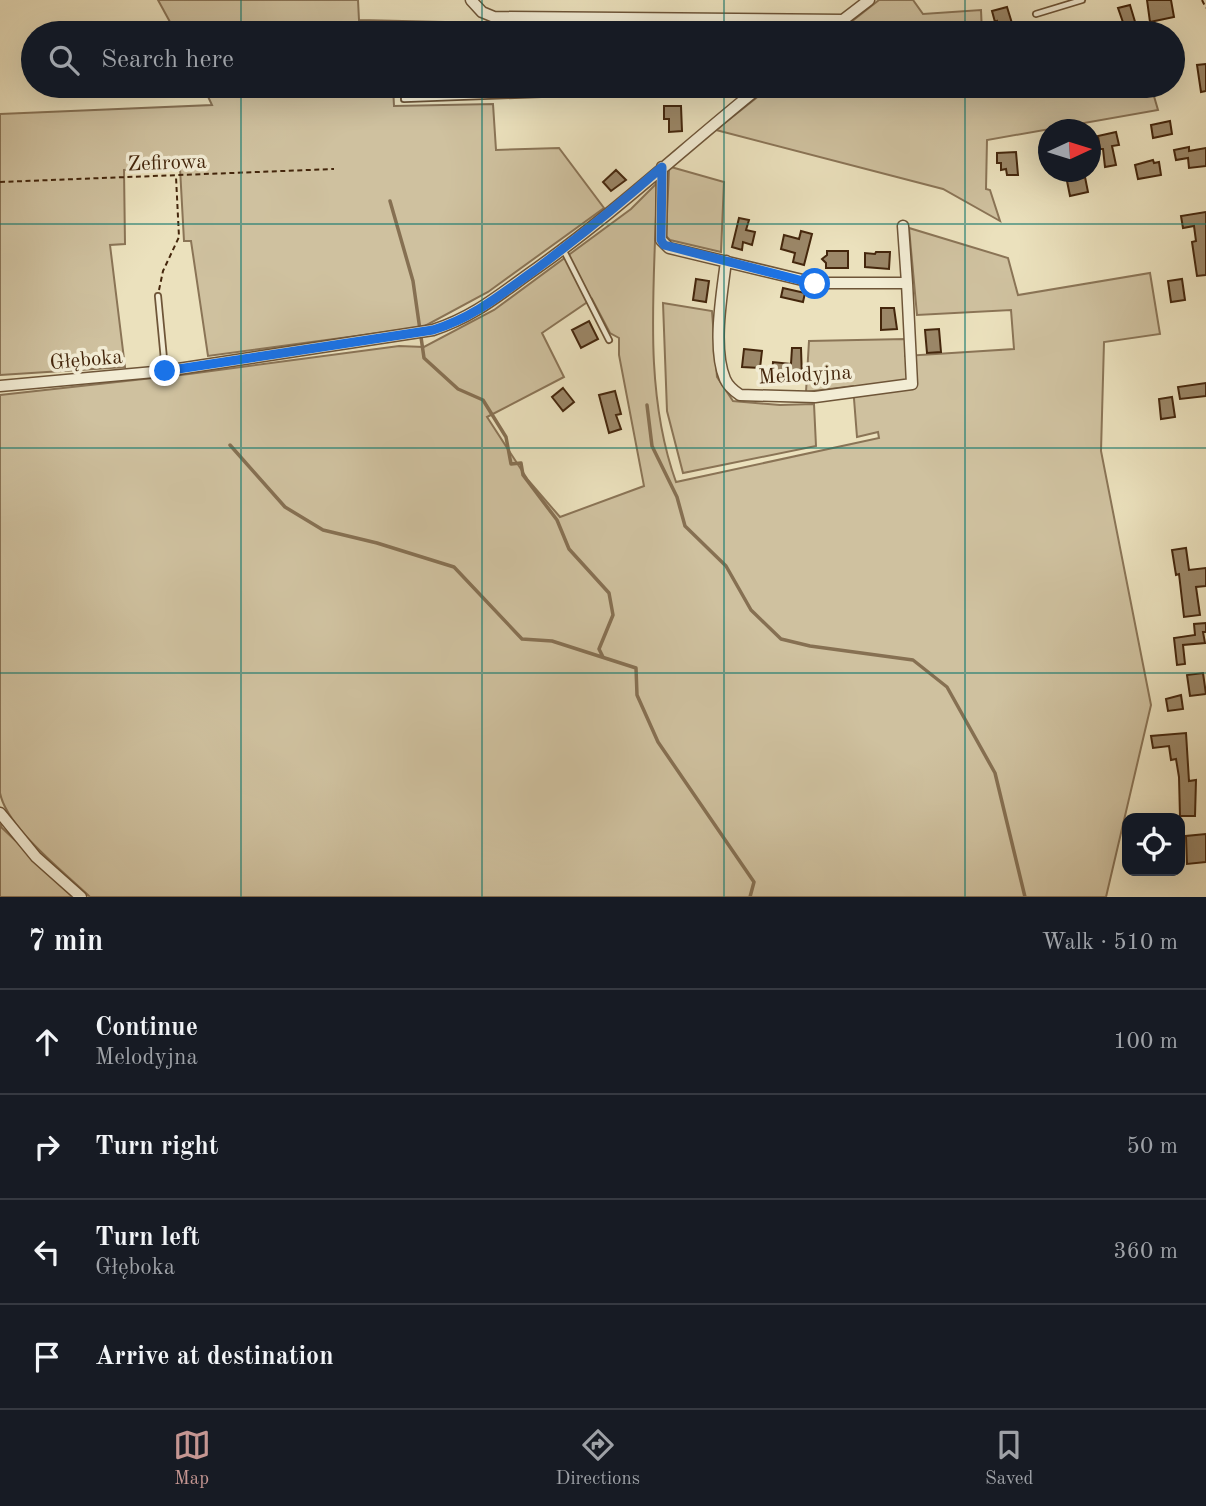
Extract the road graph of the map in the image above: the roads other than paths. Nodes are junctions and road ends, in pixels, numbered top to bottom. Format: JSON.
{"nodes":[{"id":1,"x":471,"y":0,"type":"edge"},
{"id":2,"x":869,"y":0,"type":"edge"},
{"id":3,"x":1082,"y":0,"type":"edge"},
{"id":4,"x":1036,"y":14,"type":"dead end"},
{"id":5,"x":843,"y":20,"type":"joint"},
{"id":6,"x":431,"y":98,"type":"edge"},
{"id":7,"x":746,"y":98,"type":"edge"},
{"id":8,"x":404,"y":99,"type":"dead end"},
{"id":9,"x":662,"y":167,"type":"junction"},
{"id":10,"x":903,"y":226,"type":"dead end"},
{"id":11,"x":564,"y":250,"type":"junction"},
{"id":12,"x":726,"y":261,"type":"junction"},
{"id":13,"x":907,"y":283,"type":"junction"},
{"id":14,"x":158,"y":296,"type":"road end"},
{"id":15,"x":609,"y":340,"type":"dead end"},
{"id":16,"x":165,"y":371,"type":"junction"},
{"id":17,"x":0,"y":386,"type":"edge"},
{"id":18,"x":0,"y":813,"type":"edge"},
{"id":19,"x":80,"y":897,"type":"edge"}],
"edges":[{"from":1,"to":5,"type":"street"},
{"from":2,"to":5,"type":"street"},
{"from":3,"to":4,"type":"lane"},
{"from":6,"to":8,"type":"lane"},
{"from":7,"to":9,"type":"street","name":"Głęboka"},
{"from":9,"to":11,"type":"street","name":"Głęboka"},
{"from":9,"to":12,"type":"street"},
{"from":10,"to":13,"type":"street","name":"Melodyjna"},
{"from":11,"to":15,"type":"lane"},
{"from":11,"to":16,"type":"street","name":"Głęboka"},
{"from":12,"to":13,"type":"street"},
{"from":12,"to":13,"type":"street","name":"Melodyjna"},
{"from":14,"to":16,"type":"lane"},
{"from":16,"to":17,"type":"street","name":"Głęboka"},
{"from":18,"to":19,"type":"street"}]}
